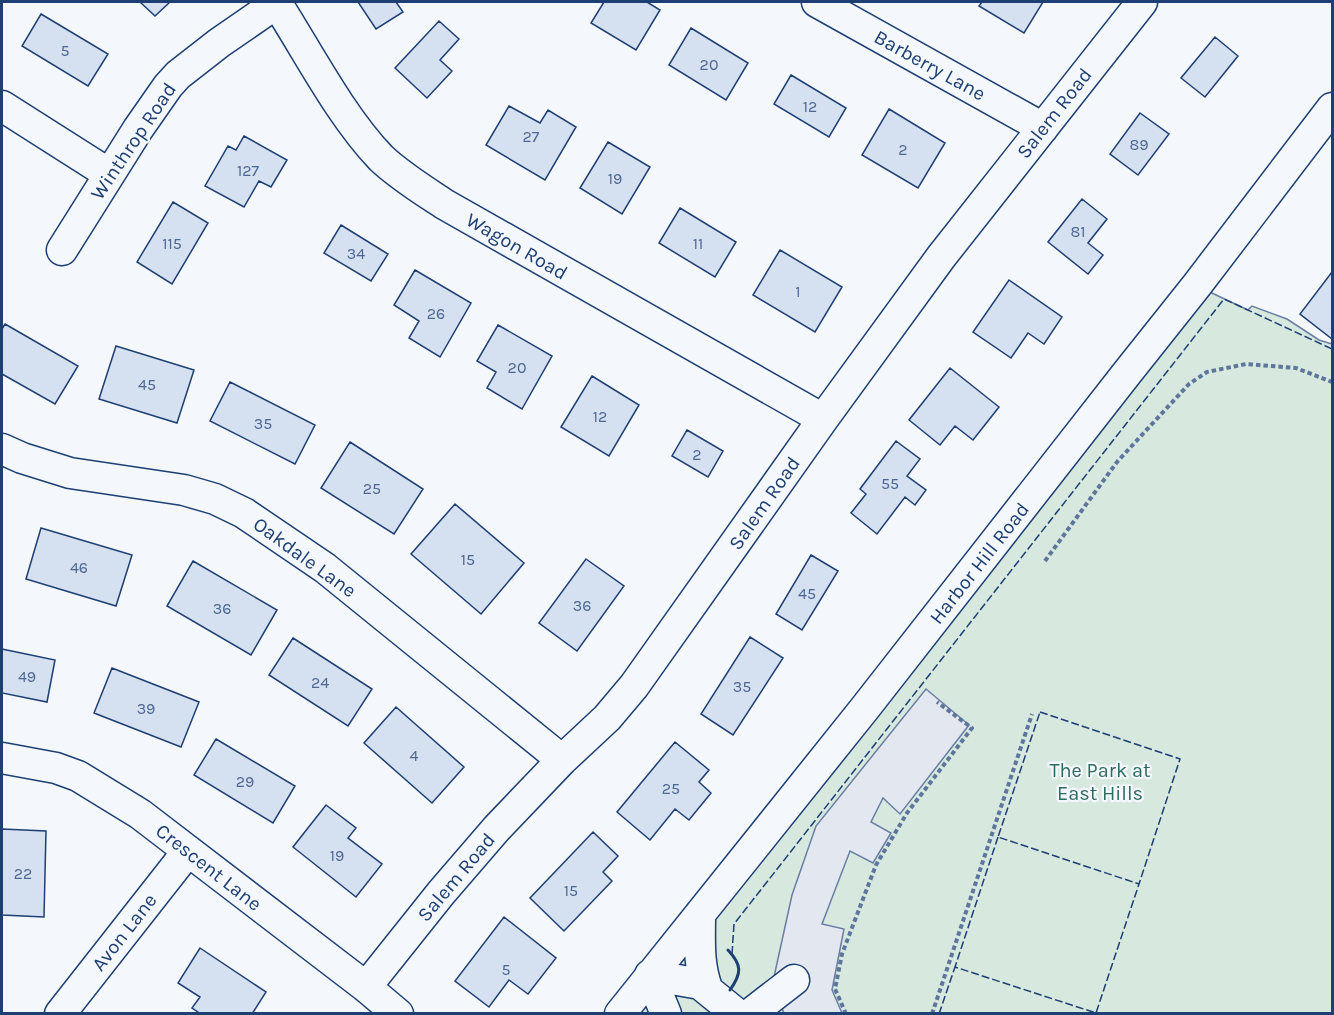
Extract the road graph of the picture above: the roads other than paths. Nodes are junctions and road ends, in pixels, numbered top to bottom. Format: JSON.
{"nodes":[{"id":1,"x":277,"y":2,"type":"edge"},
{"id":2,"x":817,"y":2,"type":"edge"},
{"id":3,"x":1142,"y":2,"type":"edge"},
{"id":4,"x":2,"y":106,"type":"edge"},
{"id":5,"x":1332,"y":108,"type":"edge"},
{"id":6,"x":1043,"y":128,"type":"junction"},
{"id":7,"x":110,"y":174,"type":"junction"},
{"id":8,"x":62,"y":250,"type":"dead end"},
{"id":9,"x":823,"y":419,"type":"junction"},
{"id":10,"x":2,"y":449,"type":"edge"},
{"id":11,"x":2,"y":758,"type":"edge"},
{"id":12,"x":562,"y":760,"type":"junction"},
{"id":13,"x":188,"y":851,"type":"junction"},
{"id":14,"x":700,"y":914,"type":"junction"},
{"id":15,"x":650,"y":975,"type":"junction"},
{"id":16,"x":794,"y":980,"type":"dead end"},
{"id":17,"x":366,"y":987,"type":"junction"},
{"id":18,"x":707,"y":988,"type":"junction"},
{"id":19,"x":60,"y":1014,"type":"edge"},
{"id":20,"x":398,"y":1014,"type":"edge"},
{"id":21,"x":620,"y":1014,"type":"edge"},
{"id":22,"x":666,"y":1014,"type":"edge"},
{"id":23,"x":737,"y":1014,"type":"edge"},
{"id":24,"x":750,"y":1014,"type":"edge"}],
"edges":[{"from":1,"to":7,"type":"street","name":"Winthrop Road"},
{"from":1,"to":9,"type":"street","name":"Wagon Road"},
{"from":2,"to":6,"type":"street","name":"Barberry Lane"},
{"from":3,"to":6,"type":"street","name":"Salem Road"},
{"from":4,"to":7,"type":"street"},
{"from":5,"to":14,"type":"street","name":"Harbor Hill Road"},
{"from":6,"to":9,"type":"street","name":"Salem Road"},
{"from":7,"to":8,"type":"street","name":"Winthrop Road"},
{"from":9,"to":12,"type":"street","name":"Salem Road"},
{"from":10,"to":12,"type":"street","name":"Oakdale Lane"},
{"from":11,"to":13,"type":"street","name":"Crescent Lane"},
{"from":12,"to":17,"type":"street","name":"Salem Road"},
{"from":13,"to":17,"type":"street","name":"Crescent Lane"},
{"from":13,"to":19,"type":"street","name":"Avon Lane"},
{"from":14,"to":15,"type":"street","name":"Harbor Hill Road"},
{"from":14,"to":18,"type":"street"},
{"from":15,"to":18,"type":"street"},
{"from":15,"to":21,"type":"street","name":"Harbor Hill Road"},
{"from":15,"to":22,"type":"street"},
{"from":16,"to":24,"type":"street"},
{"from":17,"to":20,"type":"street","name":"Crescent Lane"},
{"from":18,"to":23,"type":"street"}]}
